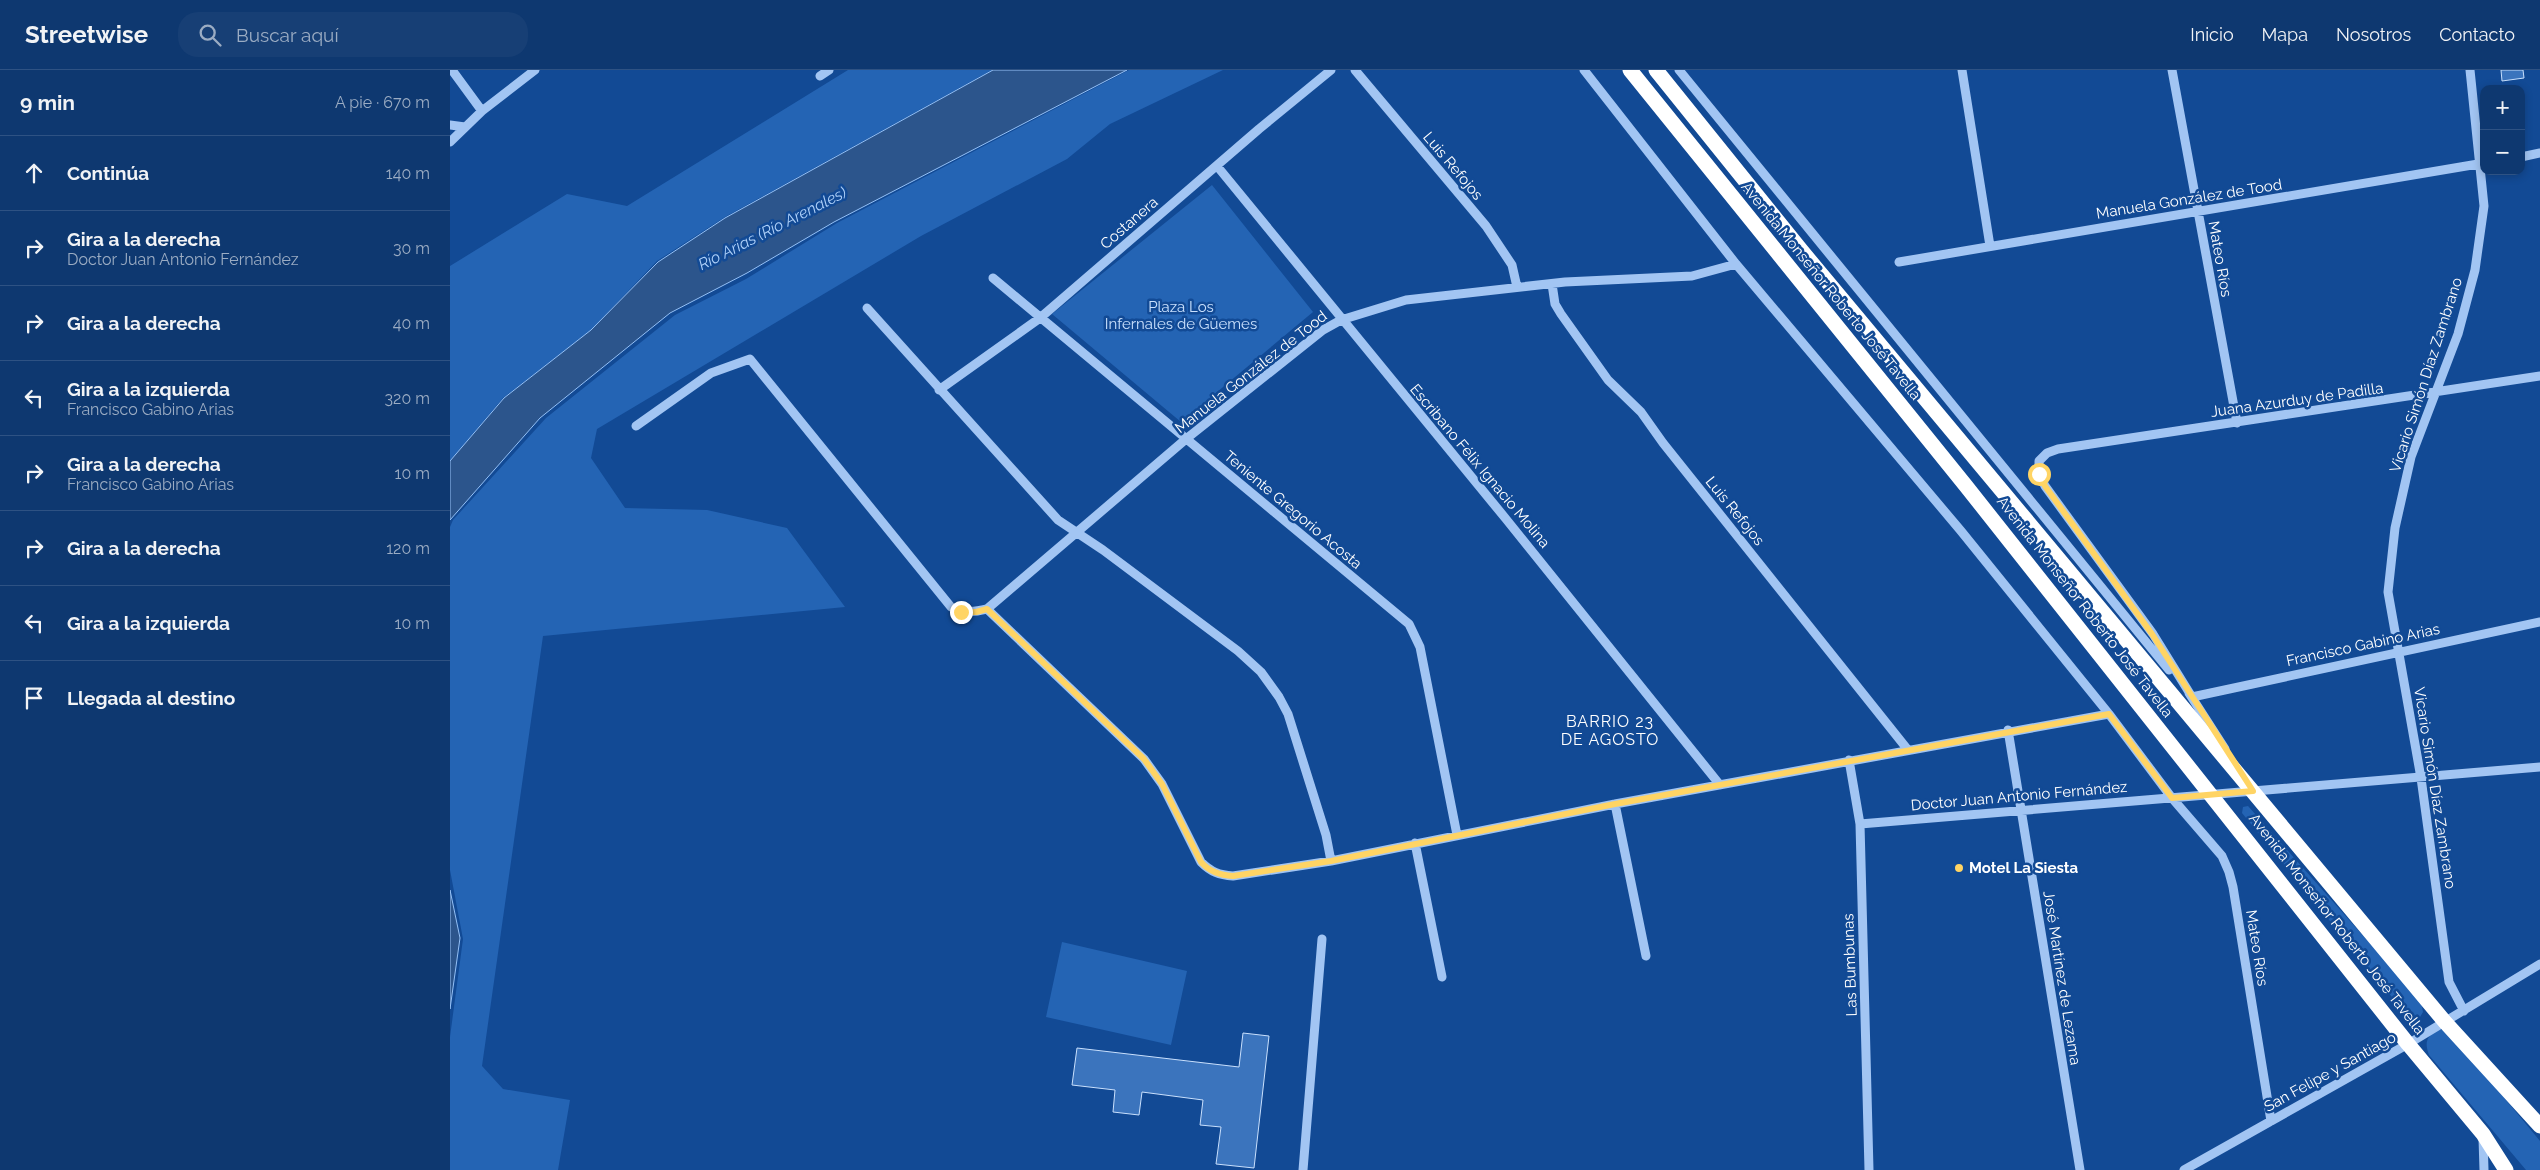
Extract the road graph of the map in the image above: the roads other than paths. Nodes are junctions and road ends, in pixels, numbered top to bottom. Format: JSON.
{"nodes":[{"id":1,"x":452,"y":70,"type":"edge"},
{"id":2,"x":535,"y":70,"type":"edge"},
{"id":3,"x":829,"y":70,"type":"edge"},
{"id":4,"x":1332,"y":70,"type":"edge"},
{"id":5,"x":1355,"y":70,"type":"edge"},
{"id":6,"x":1584,"y":70,"type":"edge"},
{"id":7,"x":1630,"y":70,"type":"edge"},
{"id":8,"x":1656,"y":70,"type":"edge"},
{"id":9,"x":1679,"y":70,"type":"edge"},
{"id":10,"x":1962,"y":70,"type":"edge"},
{"id":11,"x":2172,"y":70,"type":"edge"},
{"id":12,"x":2470,"y":70,"type":"edge"},
{"id":13,"x":820,"y":76,"type":"dead end"},
{"id":14,"x":482,"y":112,"type":"junction"},
{"id":15,"x":450,"y":125,"type":"edge"},
{"id":16,"x":465,"y":127,"type":"junction"},
{"id":17,"x":450,"y":142,"type":"edge"},
{"id":18,"x":2480,"y":148,"type":"edge"},
{"id":19,"x":2540,"y":154,"type":"edge"},
{"id":20,"x":2525,"y":156,"type":"edge"},
{"id":21,"x":2480,"y":164,"type":"edge"},
{"id":22,"x":1217,"y":166,"type":"junction"},
{"id":23,"x":2483,"y":175,"type":"edge"},
{"id":24,"x":2198,"y":212,"type":"junction"},
{"id":25,"x":1990,"y":246,"type":"junction"},
{"id":26,"x":1899,"y":262,"type":"dead end"},
{"id":27,"x":1736,"y":264,"type":"junction"},
{"id":28,"x":993,"y":278,"type":"dead end"},
{"id":29,"x":1552,"y":284,"type":"junction"},
{"id":30,"x":1517,"y":287,"type":"junction"},
{"id":31,"x":867,"y":308,"type":"dead end"},
{"id":32,"x":1040,"y":318,"type":"junction"},
{"id":33,"x":1341,"y":320,"type":"junction"},
{"id":34,"x":2540,"y":376,"type":"edge"},
{"id":35,"x":939,"y":390,"type":"junction"},
{"id":36,"x":2436,"y":393,"type":"junction"},
{"id":37,"x":2237,"y":423,"type":"junction"},
{"id":38,"x":636,"y":426,"type":"dead end"},
{"id":39,"x":1186,"y":440,"type":"junction"},
{"id":40,"x":1077,"y":534,"type":"junction"},
{"id":41,"x":987,"y":609,"type":"junction"},
{"id":42,"x":2540,"y":622,"type":"edge"},
{"id":43,"x":2400,"y":651,"type":"junction"},
{"id":44,"x":2192,"y":696,"type":"junction"},
{"id":45,"x":2109,"y":714,"type":"junction"},
{"id":46,"x":2008,"y":730,"type":"junction"},
{"id":47,"x":1908,"y":750,"type":"junction"},
{"id":48,"x":1849,"y":760,"type":"junction"},
{"id":49,"x":2540,"y":767,"type":"edge"},
{"id":50,"x":2421,"y":778,"type":"junction"},
{"id":51,"x":1720,"y":784,"type":"junction"},
{"id":52,"x":2253,"y":791,"type":"junction"},
{"id":53,"x":2213,"y":795,"type":"junction"},
{"id":54,"x":2172,"y":798,"type":"junction"},
{"id":55,"x":1615,"y":804,"type":"junction"},
{"id":56,"x":2020,"y":808,"type":"junction"},
{"id":57,"x":1860,"y":824,"type":"junction"},
{"id":58,"x":1457,"y":835,"type":"junction"},
{"id":59,"x":1415,"y":844,"type":"junction"},
{"id":60,"x":1331,"y":861,"type":"junction"},
{"id":61,"x":1322,"y":939,"type":"dead end"},
{"id":62,"x":1646,"y":956,"type":"dead end"},
{"id":63,"x":2540,"y":964,"type":"edge"},
{"id":64,"x":1442,"y":977,"type":"dead end"},
{"id":65,"x":2464,"y":1011,"type":"junction"},
{"id":66,"x":2445,"y":1022,"type":"junction"},
{"id":67,"x":2408,"y":1044,"type":"junction"},
{"id":68,"x":2271,"y":1121,"type":"junction"},
{"id":69,"x":2540,"y":1126,"type":"edge"},
{"id":70,"x":2483,"y":1134,"type":"junction"},
{"id":71,"x":1303,"y":1170,"type":"edge"},
{"id":72,"x":1869,"y":1170,"type":"edge"},
{"id":73,"x":2080,"y":1170,"type":"edge"},
{"id":74,"x":2184,"y":1170,"type":"edge"},
{"id":75,"x":2484,"y":1170,"type":"edge"},
{"id":76,"x":2506,"y":1170,"type":"edge"}],
"edges":[{"from":1,"to":14,"type":"street"},
{"from":2,"to":14,"type":"street"},
{"from":3,"to":13,"type":"street"},
{"from":4,"to":22,"type":"street","name":"Costanera"},
{"from":5,"to":30,"type":"street","name":"Luis Refojos"},
{"from":6,"to":27,"type":"street","name":"Mateo Ríos"},
{"from":7,"to":53,"type":"highway","name":"Avenida Monseñor Roberto José Tavella"},
{"from":8,"to":52,"type":"highway","name":"Avenida Monseñor Roberto José Tavella"},
{"from":9,"to":44,"type":"street"},
{"from":10,"to":25,"type":"street"},
{"from":11,"to":24,"type":"street","name":"Mateo Ríos"},
{"from":12,"to":18,"type":"street","name":"Vicario Simón Díaz Zambrano"},
{"from":14,"to":16,"type":"street"},
{"from":15,"to":16,"type":"street"},
{"from":16,"to":17,"type":"street"},
{"from":19,"to":20,"type":"street"},
{"from":21,"to":24,"type":"street","name":"Manuela González de Tood"},
{"from":22,"to":32,"type":"street","name":"Costanera"},
{"from":22,"to":33,"type":"street","name":"Escribano Félix Ignacio Molina"},
{"from":23,"to":36,"type":"street","name":"Vicario Simón Díaz Zambrano"},
{"from":24,"to":25,"type":"street","name":"Manuela González de Tood"},
{"from":24,"to":37,"type":"street","name":"Mateo Ríos"},
{"from":25,"to":26,"type":"street","name":"Manuela González de Tood"},
{"from":27,"to":29,"type":"street","name":"Manuela González de Tood"},
{"from":27,"to":45,"type":"street","name":"Mateo Ríos"},
{"from":28,"to":32,"type":"street","name":"Teniente Gregorio Acosta"},
{"from":29,"to":30,"type":"street","name":"Manuela González de Tood"},
{"from":29,"to":47,"type":"street","name":"Luis Refojos"},
{"from":30,"to":33,"type":"street","name":"Manuela González de Tood"},
{"from":31,"to":35,"type":"street"},
{"from":32,"to":35,"type":"street","name":"Costanera"},
{"from":32,"to":39,"type":"street","name":"Teniente Gregorio Acosta"},
{"from":33,"to":39,"type":"street","name":"Manuela González de Tood"},
{"from":33,"to":51,"type":"street","name":"Escribano Félix Ignacio Molina"},
{"from":34,"to":36,"type":"street","name":"Juana Azurduy de Padilla"},
{"from":35,"to":40,"type":"street"},
{"from":36,"to":37,"type":"street","name":"Juana Azurduy de Padilla"},
{"from":36,"to":43,"type":"street","name":"Vicario Simón Díaz Zambrano"},
{"from":37,"to":44,"type":"street","name":"Juana Azurduy de Padilla"},
{"from":38,"to":41,"type":"street"},
{"from":39,"to":40,"type":"street","name":"Manuela González de Tood"},
{"from":39,"to":58,"type":"street","name":"Teniente Gregorio Acosta"},
{"from":40,"to":41,"type":"street","name":"Manuela González de Tood"},
{"from":40,"to":60,"type":"street"},
{"from":41,"to":60,"type":"street"},
{"from":42,"to":43,"type":"street","name":"Francisco Gabino Arias"},
{"from":43,"to":44,"type":"street","name":"Francisco Gabino Arias"},
{"from":43,"to":50,"type":"street","name":"Vicario Simón Díaz Zambrano"},
{"from":44,"to":52,"type":"street"},
{"from":45,"to":46,"type":"street"},
{"from":45,"to":54,"type":"street","name":"Mateo Ríos"},
{"from":46,"to":47,"type":"street"},
{"from":46,"to":56,"type":"street","name":"José Martínez de Lezama"},
{"from":47,"to":48,"type":"street"},
{"from":48,"to":51,"type":"street"},
{"from":48,"to":57,"type":"street","name":"Las Bumbunas"},
{"from":49,"to":50,"type":"street","name":"Doctor Juan Antonio Fernández"},
{"from":50,"to":52,"type":"street","name":"Doctor Juan Antonio Fernández"},
{"from":50,"to":65,"type":"street","name":"Vicario Simón Díaz Zambrano"},
{"from":51,"to":55,"type":"street"},
{"from":52,"to":53,"type":"street","name":"Doctor Juan Antonio Fernández"},
{"from":52,"to":66,"type":"highway","name":"Avenida Monseñor Roberto José Tavella"},
{"from":53,"to":54,"type":"street","name":"Doctor Juan Antonio Fernández"},
{"from":53,"to":67,"type":"highway","name":"Avenida Monseñor Roberto José Tavella"},
{"from":54,"to":56,"type":"street","name":"Doctor Juan Antonio Fernández"},
{"from":54,"to":68,"type":"street","name":"Mateo Ríos"},
{"from":55,"to":58,"type":"street"},
{"from":55,"to":62,"type":"street"},
{"from":56,"to":57,"type":"street","name":"Doctor Juan Antonio Fernández"},
{"from":56,"to":73,"type":"street","name":"José Martínez de Lezama"},
{"from":57,"to":72,"type":"street","name":"Las Bumbunas"},
{"from":58,"to":59,"type":"street"},
{"from":59,"to":60,"type":"street"},
{"from":59,"to":64,"type":"street"},
{"from":61,"to":71,"type":"street"},
{"from":63,"to":65,"type":"street","name":"San Felipe y Santiago"},
{"from":65,"to":66,"type":"street","name":"San Felipe y Santiago"},
{"from":66,"to":67,"type":"street","name":"San Felipe y Santiago"},
{"from":66,"to":69,"type":"highway","name":"Avenida Monseñor Roberto José Tavella"},
{"from":67,"to":68,"type":"street","name":"San Felipe y Santiago"},
{"from":67,"to":70,"type":"highway","name":"Avenida Monseñor Roberto José Tavella"},
{"from":68,"to":74,"type":"street","name":"San Felipe y Santiago"},
{"from":70,"to":75,"type":"street"},
{"from":70,"to":76,"type":"highway","name":"Avenida Monseñor Roberto José Tavella"}]}
